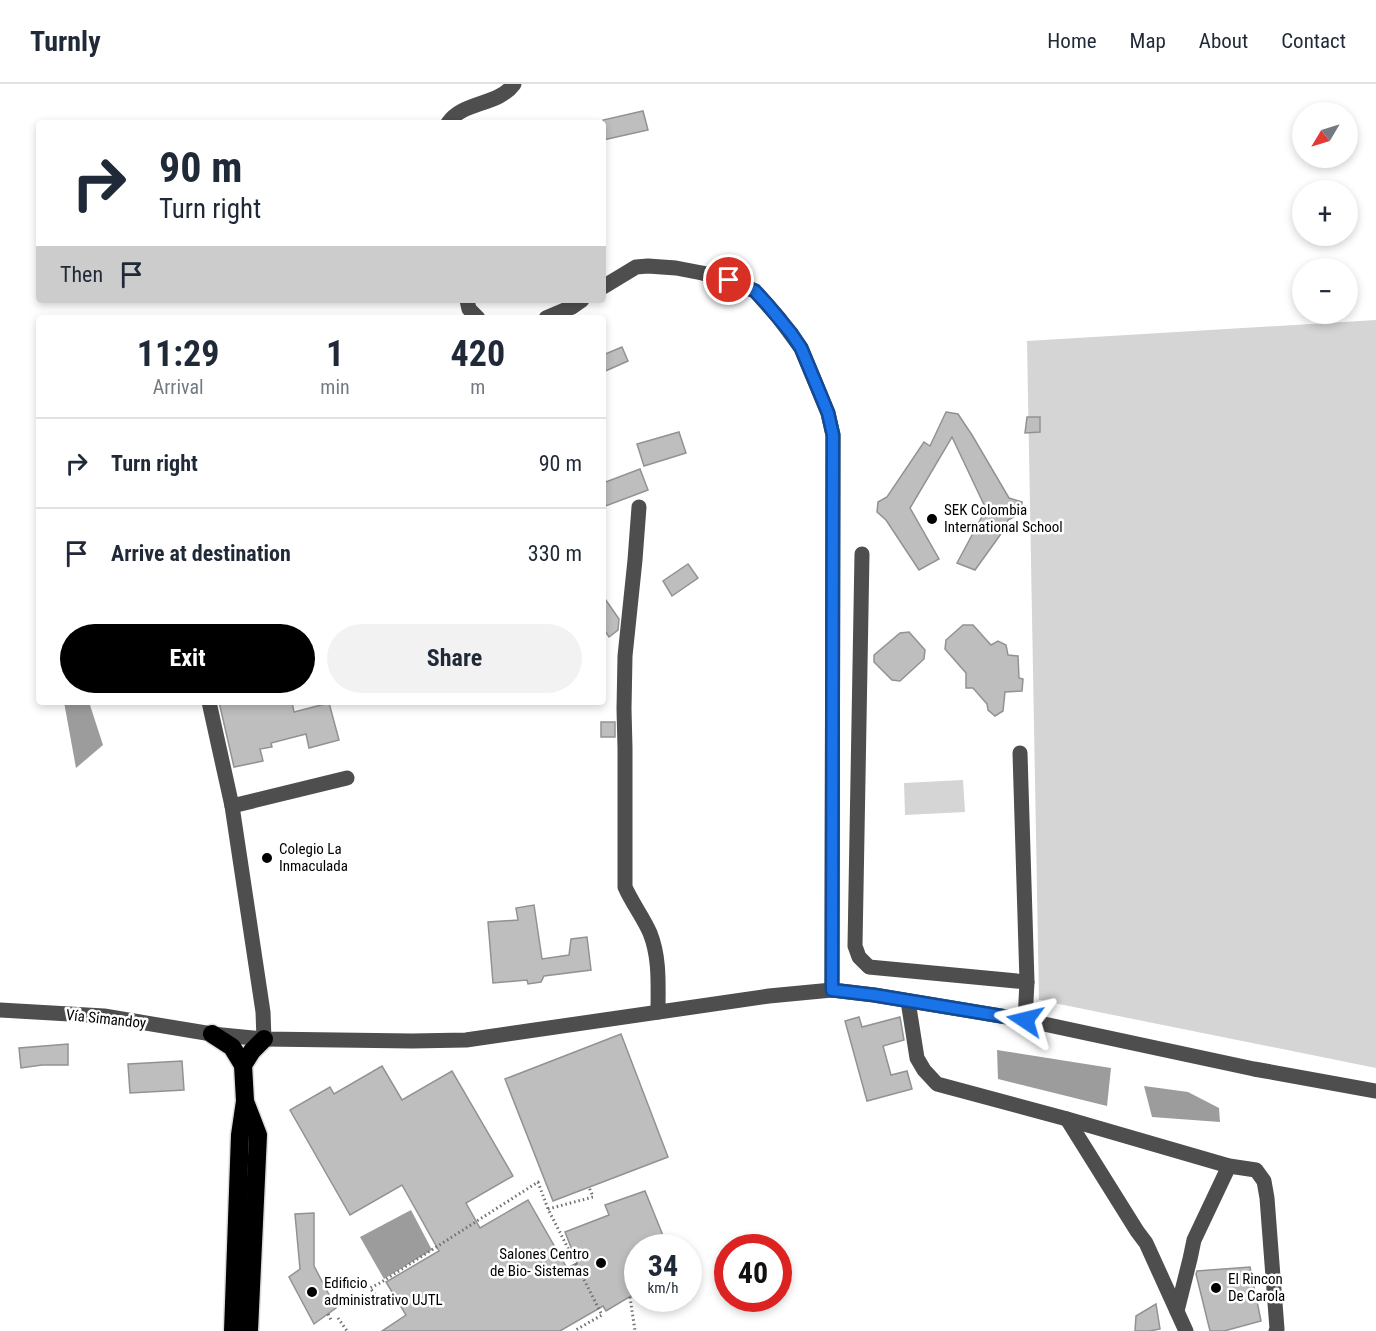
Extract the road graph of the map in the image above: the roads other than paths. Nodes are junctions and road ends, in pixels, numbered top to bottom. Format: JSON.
{"nodes":[{"id":1,"x":514,"y":84,"type":"edge"},
{"id":2,"x":449,"y":120,"type":"edge"},
{"id":3,"x":606,"y":285,"type":"edge"},
{"id":4,"x":578,"y":303,"type":"edge"},
{"id":5,"x":553,"y":315,"type":"edge"},
{"id":6,"x":639,"y":507,"type":"dead end"},
{"id":7,"x":862,"y":554,"type":"dead end"},
{"id":8,"x":210,"y":705,"type":"edge"},
{"id":9,"x":1020,"y":753,"type":"dead end"},
{"id":10,"x":347,"y":778,"type":"dead end"},
{"id":11,"x":232,"y":806,"type":"junction"},
{"id":12,"x":1027,"y":982,"type":"junction"},
{"id":13,"x":832,"y":990,"type":"junction"},
{"id":14,"x":908,"y":1001,"type":"junction"},
{"id":15,"x":0,"y":1010,"type":"edge"},
{"id":16,"x":658,"y":1012,"type":"junction"},
{"id":17,"x":1025,"y":1020,"type":"junction"},
{"id":18,"x":212,"y":1034,"type":"junction"},
{"id":19,"x":264,"y":1039,"type":"junction"},
{"id":20,"x":243,"y":1065,"type":"junction"},
{"id":21,"x":1376,"y":1091,"type":"edge"},
{"id":22,"x":245,"y":1101,"type":"junction"},
{"id":23,"x":1066,"y":1119,"type":"junction"},
{"id":24,"x":1228,"y":1166,"type":"junction"},
{"id":25,"x":1177,"y":1311,"type":"junction"},
{"id":26,"x":233,"y":1331,"type":"edge"},
{"id":27,"x":249,"y":1331,"type":"edge"},
{"id":28,"x":1186,"y":1331,"type":"edge"},
{"id":29,"x":1276,"y":1331,"type":"edge"}],
"edges":[{"from":1,"to":2,"type":"street"},
{"from":3,"to":13,"type":"street"},
{"from":4,"to":5,"type":"street"},
{"from":6,"to":16,"type":"street"},
{"from":7,"to":12,"type":"street"},
{"from":8,"to":11,"type":"street"},
{"from":9,"to":12,"type":"street"},
{"from":10,"to":11,"type":"street"},
{"from":11,"to":19,"type":"street"},
{"from":12,"to":17,"type":"street"},
{"from":13,"to":14,"type":"street","name":"Vía Simandoy"},
{"from":13,"to":16,"type":"street","name":"Vía Simandoy"},
{"from":14,"to":17,"type":"street","name":"Vía Simandoy"},
{"from":14,"to":23,"type":"street"},
{"from":15,"to":18,"type":"street","name":"Vía Simandoy"},
{"from":16,"to":19,"type":"street","name":"Vía Simandoy"},
{"from":17,"to":21,"type":"street","name":"Vía Simandoy"},
{"from":18,"to":19,"type":"street","name":"Vía Simandoy"},
{"from":18,"to":20,"type":"highway"},
{"from":19,"to":20,"type":"highway"},
{"from":20,"to":22,"type":"highway"},
{"from":22,"to":26,"type":"highway"},
{"from":22,"to":27,"type":"highway"},
{"from":23,"to":24,"type":"street"},
{"from":23,"to":25,"type":"street"},
{"from":24,"to":25,"type":"street"},
{"from":24,"to":29,"type":"street"},
{"from":25,"to":28,"type":"street"}]}
